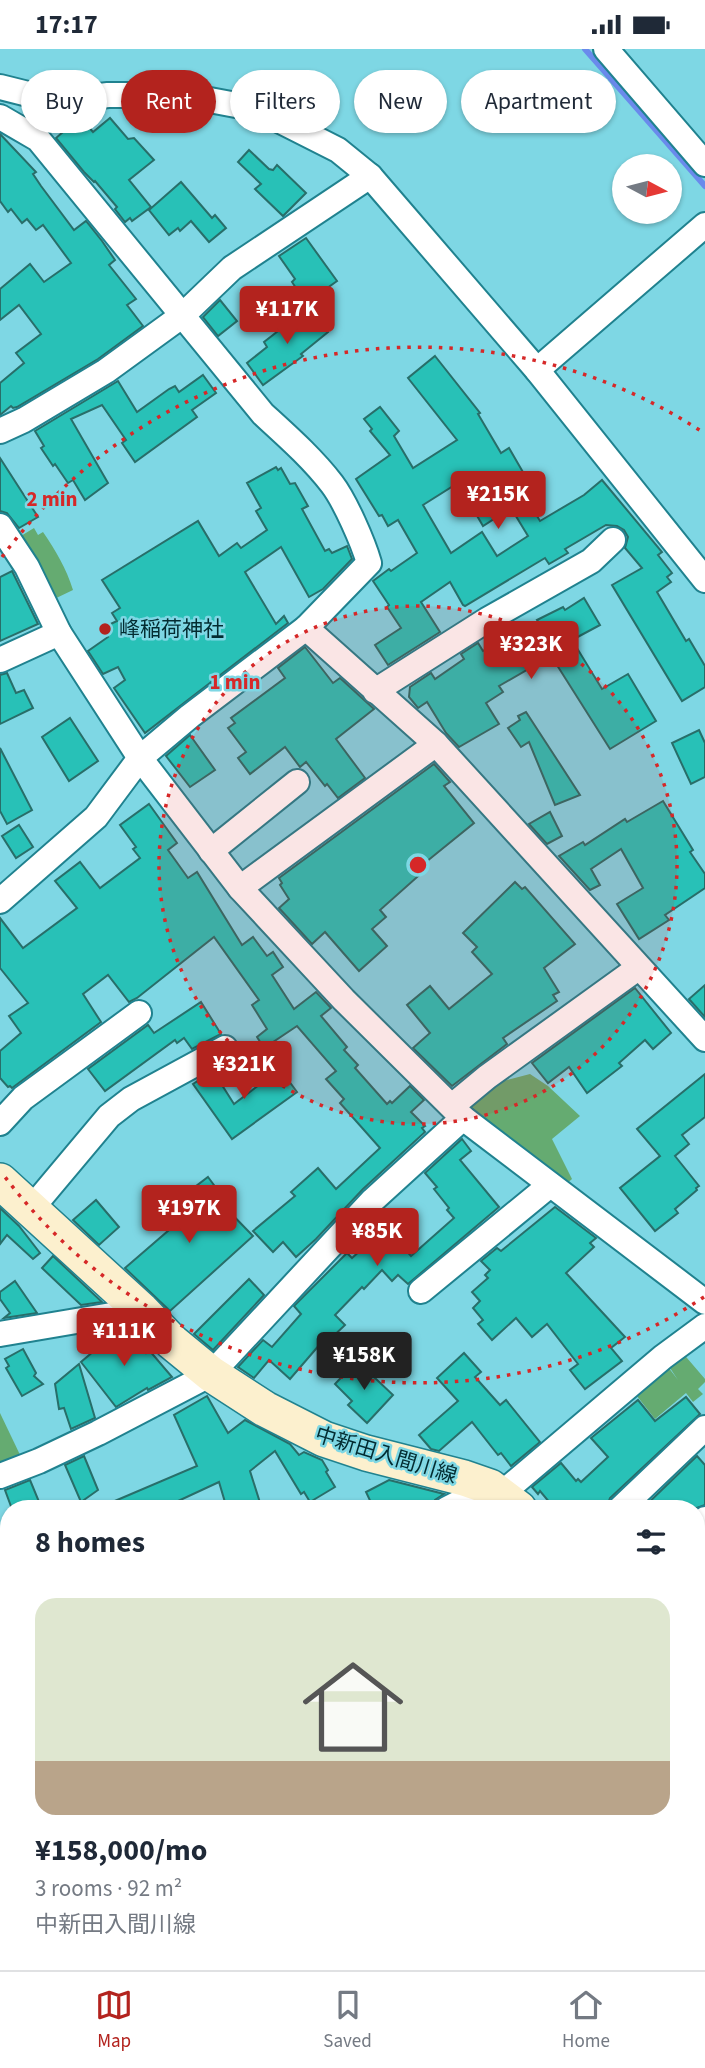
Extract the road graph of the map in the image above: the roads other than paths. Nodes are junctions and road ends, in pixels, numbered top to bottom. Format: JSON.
{"nodes":[{"id":1,"x":606,"y":49,"type":"edge"},
{"id":2,"x":0,"y":87,"type":"edge"},
{"id":3,"x":0,"y":117,"type":"edge"},
{"id":4,"x":705,"y":164,"type":"edge"},
{"id":5,"x":366,"y":179,"type":"junction"},
{"id":6,"x":705,"y":225,"type":"edge"},
{"id":7,"x":183,"y":315,"type":"junction"},
{"id":8,"x":537,"y":370,"type":"junction"},
{"id":9,"x":0,"y":431,"type":"edge"},
{"id":10,"x":0,"y":526,"type":"edge"},
{"id":11,"x":613,"y":540,"type":"dead end"},
{"id":12,"x":705,"y":580,"type":"edge"},
{"id":13,"x":306,"y":628,"type":"junction"},
{"id":14,"x":59,"y":633,"type":"junction"},
{"id":15,"x":0,"y":660,"type":"edge"},
{"id":16,"x":375,"y":691,"type":"junction"},
{"id":17,"x":436,"y":744,"type":"junction"},
{"id":18,"x":140,"y":758,"type":"junction"},
{"id":19,"x":297,"y":782,"type":"dead end"},
{"id":20,"x":211,"y":851,"type":"junction"},
{"id":21,"x":240,"y":888,"type":"junction"},
{"id":22,"x":2,"y":896,"type":"edge"},
{"id":23,"x":638,"y":968,"type":"junction"},
{"id":24,"x":139,"y":1013,"type":"dead end"},
{"id":25,"x":705,"y":1039,"type":"edge"},
{"id":26,"x":225,"y":1048,"type":"dead end"},
{"id":27,"x":458,"y":1112,"type":"junction"},
{"id":28,"x":0,"y":1123,"type":"edge"},
{"id":29,"x":0,"y":1181,"type":"edge"},
{"id":30,"x":550,"y":1185,"type":"junction"},
{"id":31,"x":31,"y":1209,"type":"junction"},
{"id":32,"x":421,"y":1291,"type":"dead end"},
{"id":33,"x":705,"y":1302,"type":"edge"},
{"id":34,"x":141,"y":1310,"type":"junction"},
{"id":35,"x":705,"y":1326,"type":"edge"},
{"id":36,"x":0,"y":1334,"type":"edge"},
{"id":37,"x":211,"y":1374,"type":"junction"},
{"id":38,"x":705,"y":1428,"type":"edge"},
{"id":39,"x":0,"y":1476,"type":"edge"},
{"id":40,"x":503,"y":1497,"type":"edge"},
{"id":41,"x":629,"y":1500,"type":"edge"}],
"edges":[{"from":1,"to":4,"type":"street"},
{"from":2,"to":5,"type":"street"},
{"from":3,"to":7,"type":"street"},
{"from":5,"to":7,"type":"street"},
{"from":5,"to":8,"type":"street"},
{"from":6,"to":8,"type":"street"},
{"from":7,"to":9,"type":"street"},
{"from":7,"to":13,"type":"street"},
{"from":8,"to":12,"type":"street"},
{"from":10,"to":14,"type":"street"},
{"from":11,"to":16,"type":"street"},
{"from":13,"to":16,"type":"street"},
{"from":13,"to":18,"type":"street"},
{"from":14,"to":15,"type":"street"},
{"from":14,"to":18,"type":"street"},
{"from":16,"to":17,"type":"street"},
{"from":17,"to":21,"type":"street"},
{"from":17,"to":23,"type":"street"},
{"from":18,"to":20,"type":"street"},
{"from":18,"to":22,"type":"street"},
{"from":19,"to":20,"type":"street"},
{"from":20,"to":21,"type":"street"},
{"from":21,"to":27,"type":"street"},
{"from":23,"to":25,"type":"street"},
{"from":23,"to":27,"type":"street"},
{"from":24,"to":28,"type":"street"},
{"from":26,"to":31,"type":"street"},
{"from":27,"to":30,"type":"street"},
{"from":27,"to":37,"type":"street"},
{"from":29,"to":31,"type":"main road","name":"中新田入間川線"},
{"from":30,"to":32,"type":"street"},
{"from":30,"to":33,"type":"street"},
{"from":31,"to":34,"type":"main road","name":"中新田入間川線"},
{"from":34,"to":36,"type":"street"},
{"from":34,"to":37,"type":"main road","name":"中新田入間川線"},
{"from":35,"to":40,"type":"street"},
{"from":37,"to":39,"type":"street"},
{"from":37,"to":40,"type":"main road","name":"中新田入間川線"},
{"from":38,"to":41,"type":"street"}]}
